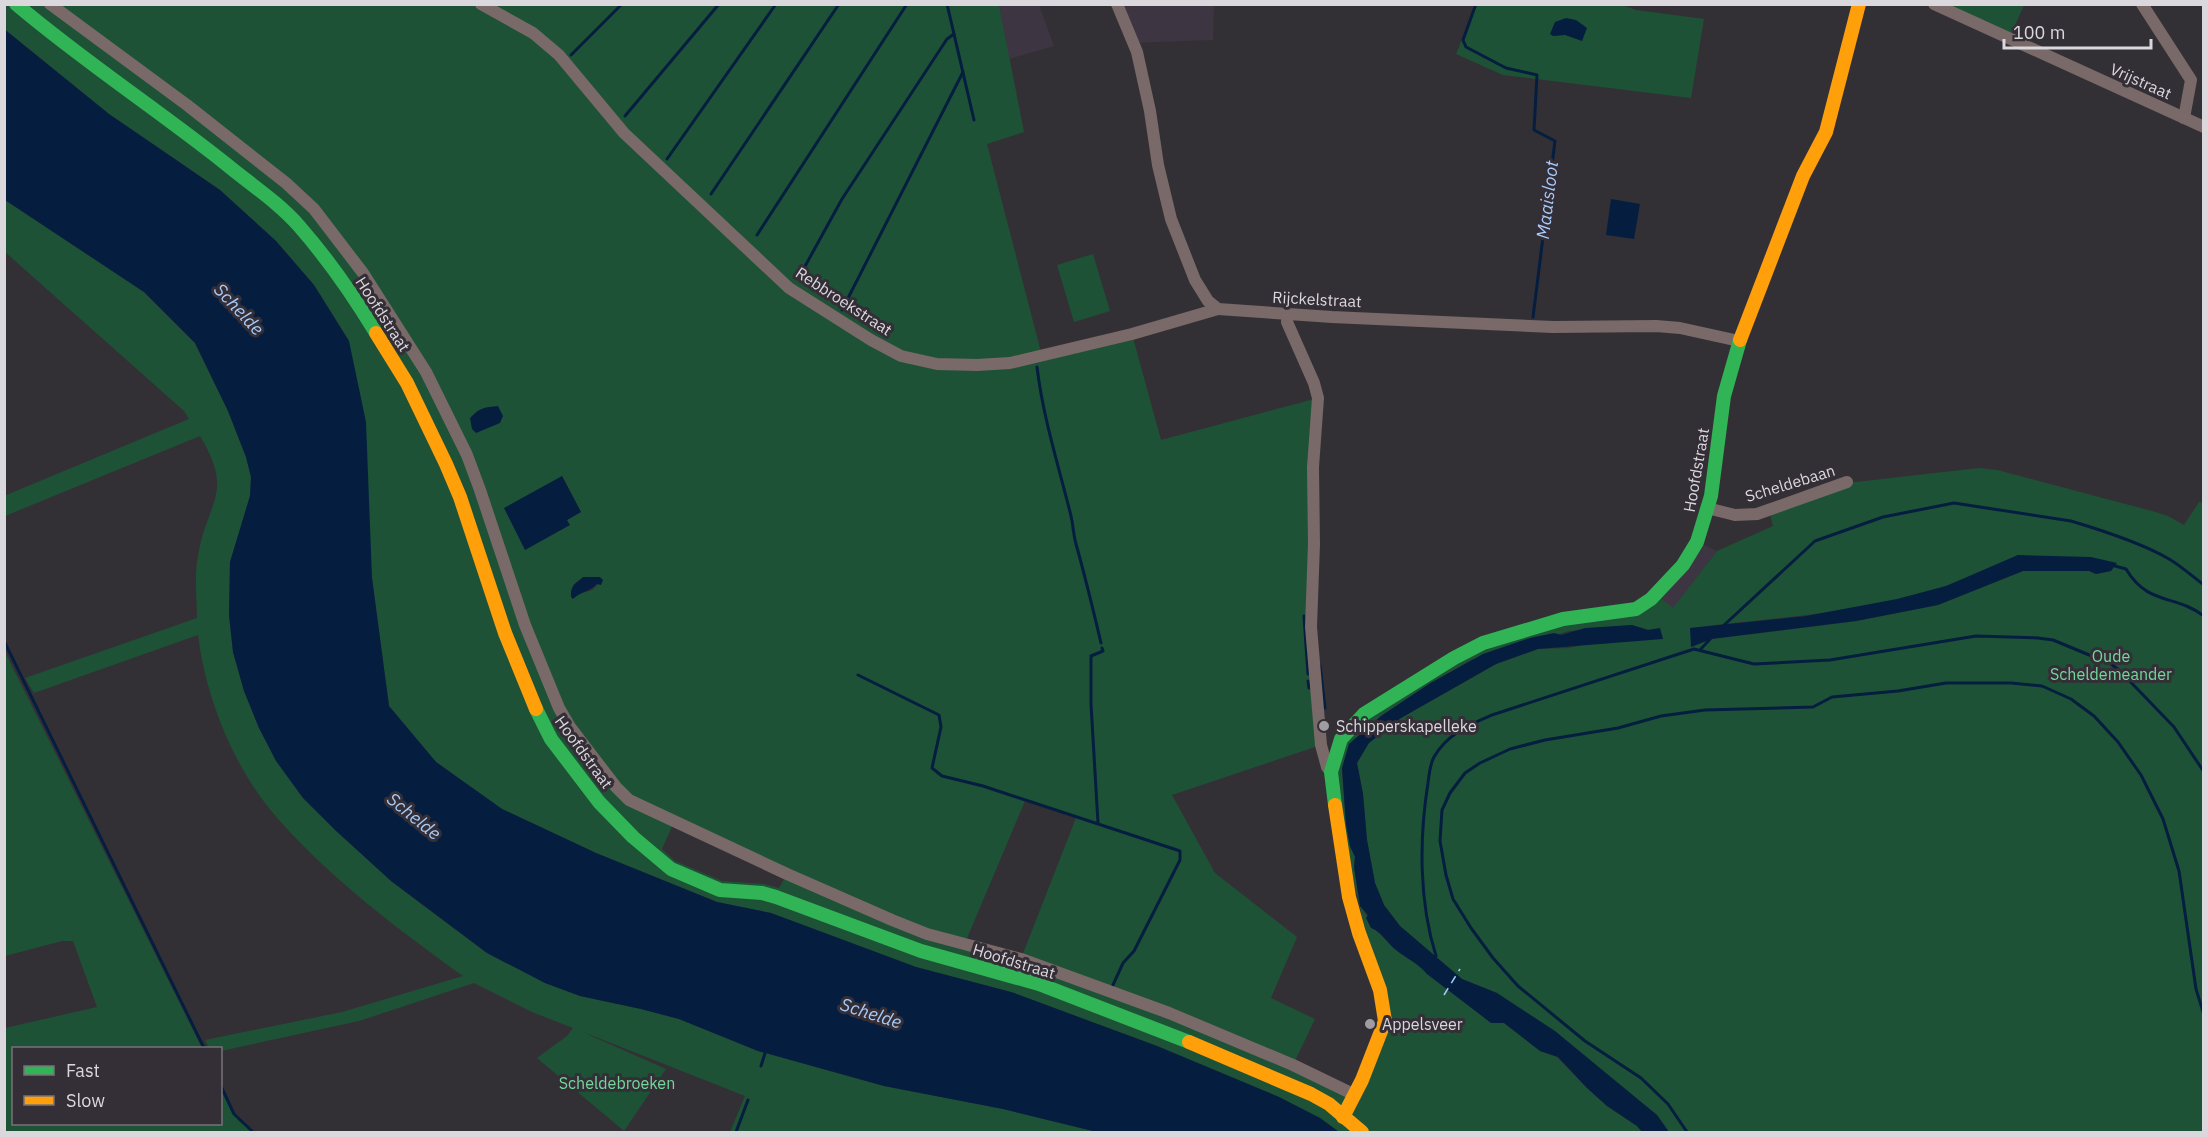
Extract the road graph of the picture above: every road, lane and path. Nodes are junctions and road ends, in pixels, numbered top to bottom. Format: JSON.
{"nodes":[{"id":1,"x":16,"y":4,"type":"edge"},
{"id":2,"x":50,"y":4,"type":"edge"},
{"id":3,"x":481,"y":4,"type":"edge"},
{"id":4,"x":1117,"y":4,"type":"edge"},
{"id":5,"x":1859,"y":4,"type":"edge"},
{"id":6,"x":1934,"y":4,"type":"edge"},
{"id":7,"x":2142,"y":4,"type":"edge"},
{"id":8,"x":2204,"y":76,"type":"edge"},
{"id":9,"x":2191,"y":80,"type":"junction"},
{"id":10,"x":2184,"y":118,"type":"junction"},
{"id":11,"x":2204,"y":127,"type":"edge"},
{"id":12,"x":1218,"y":309,"type":"junction"},
{"id":13,"x":1288,"y":314,"type":"junction"},
{"id":14,"x":1739,"y":340,"type":"junction"},
{"id":15,"x":1847,"y":482,"type":"dead end"},
{"id":16,"x":1707,"y":508,"type":"junction"},
{"id":17,"x":1320,"y":735,"type":"junction"},
{"id":18,"x":1341,"y":739,"type":"junction"},
{"id":19,"x":1331,"y":772,"type":"junction"},
{"id":20,"x":1355,"y":1095,"type":"junction"},
{"id":21,"x":1343,"y":1117,"type":"junction"},
{"id":22,"x":1362,"y":1132,"type":"edge"}],
"edges":[{"from":1,"to":21,"type":"street","name":"Hoofdstraat"},
{"from":2,"to":20,"type":"street","name":"Hoofdstraat"},
{"from":3,"to":12,"type":"street","name":"Rebbroekstraat"},
{"from":4,"to":12,"type":"street"},
{"from":5,"to":14,"type":"street","name":"Hoofdstraat"},
{"from":6,"to":10,"type":"street","name":"Vrijstraat"},
{"from":7,"to":9,"type":"street"},
{"from":8,"to":9,"type":"street"},
{"from":9,"to":10,"type":"street"},
{"from":10,"to":11,"type":"street","name":"Vrijstraat"},
{"from":12,"to":13,"type":"street","name":"Rijckelstraat"},
{"from":13,"to":14,"type":"street","name":"Rijckelstraat"},
{"from":13,"to":17,"type":"street","name":"Hoofdstraat"},
{"from":14,"to":16,"type":"street","name":"Hoofdstraat"},
{"from":15,"to":16,"type":"street","name":"Scheldebaan"},
{"from":16,"to":18,"type":"street","name":"Hoofdstraat"},
{"from":17,"to":18,"type":"street"},
{"from":17,"to":19,"type":"street","name":"Hoofdstraat"},
{"from":18,"to":19,"type":"street","name":"Hoofdstraat"},
{"from":19,"to":20,"type":"street","name":"Hoofdstraat"},
{"from":20,"to":21,"type":"street","name":"Hoofdstraat"},
{"from":21,"to":22,"type":"street"}]}
